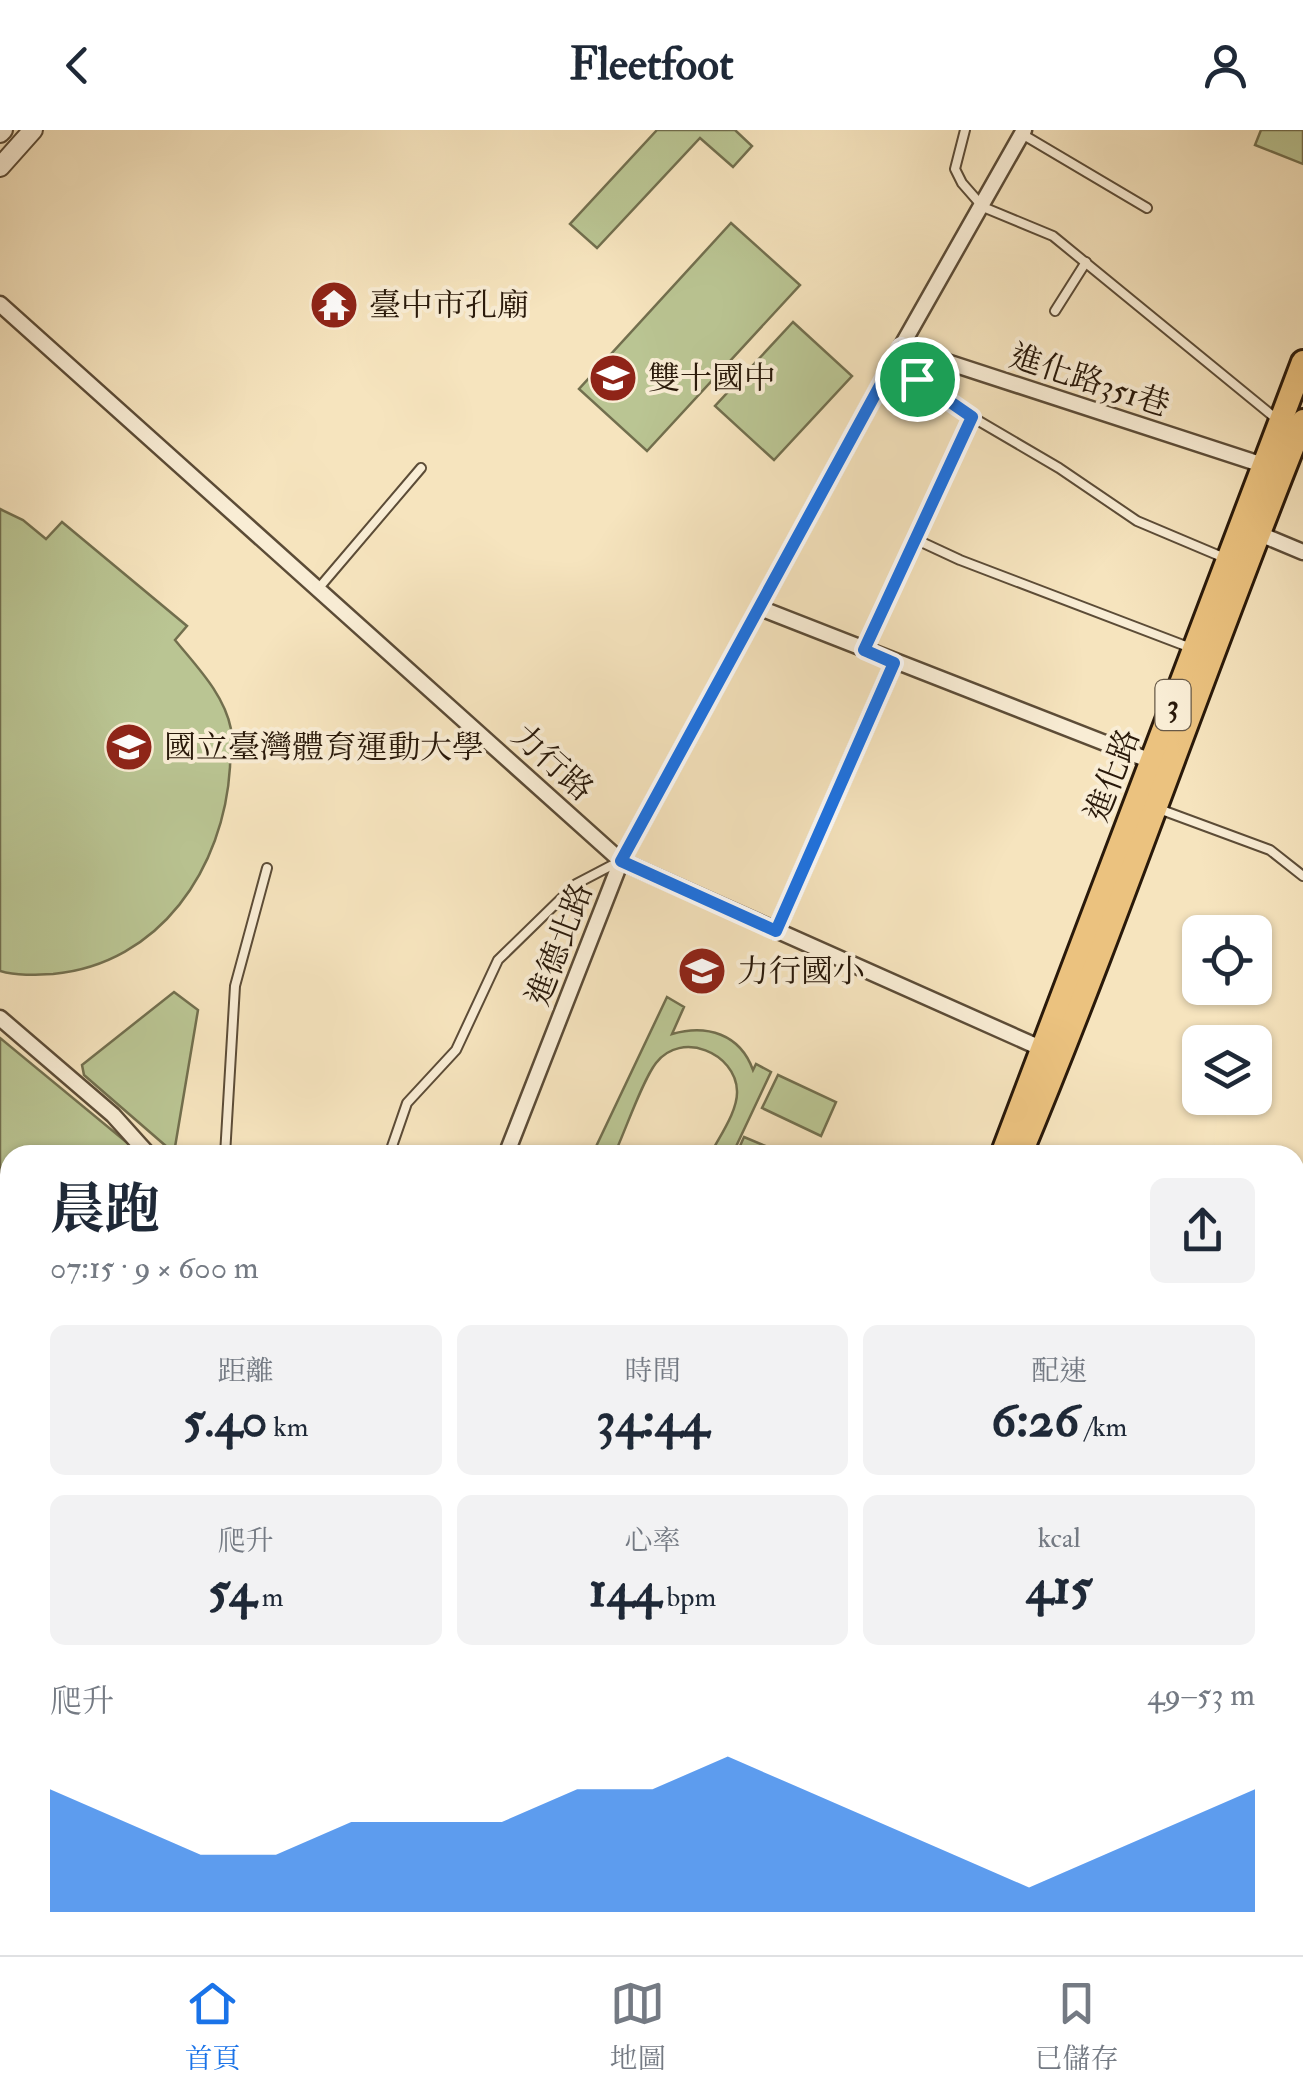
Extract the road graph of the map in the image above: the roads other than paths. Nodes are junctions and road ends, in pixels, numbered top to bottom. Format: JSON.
{"nodes":[{"id":1,"x":33,"y":130,"type":"edge"},
{"id":2,"x":965,"y":130,"type":"edge"},
{"id":3,"x":1023,"y":132,"type":"edge"},
{"id":4,"x":0,"y":167,"type":"edge"},
{"id":5,"x":983,"y":207,"type":"junction"},
{"id":6,"x":1147,"y":208,"type":"dead end"},
{"id":7,"x":1086,"y":262,"type":"junction"},
{"id":8,"x":0,"y":304,"type":"edge"},
{"id":9,"x":1056,"y":311,"type":"dead end"},
{"id":10,"x":901,"y":347,"type":"junction"},
{"id":11,"x":1303,"y":362,"type":"edge"},
{"id":12,"x":972,"y":417,"type":"junction"},
{"id":13,"x":1279,"y":421,"type":"junction"},
{"id":14,"x":1303,"y":421,"type":"edge"},
{"id":15,"x":1263,"y":465,"type":"junction"},
{"id":16,"x":421,"y":468,"type":"dead end"},
{"id":17,"x":1249,"y":530,"type":"junction"},
{"id":18,"x":916,"y":540,"type":"junction"},
{"id":19,"x":1303,"y":552,"type":"edge"},
{"id":20,"x":1228,"y":560,"type":"junction"},
{"id":21,"x":318,"y":589,"type":"junction"},
{"id":22,"x":760,"y":608,"type":"junction"},
{"id":23,"x":864,"y":650,"type":"junction"},
{"id":24,"x":1195,"y":650,"type":"junction"},
{"id":25,"x":894,"y":663,"type":"junction"},
{"id":26,"x":1151,"y":761,"type":"junction"},
{"id":27,"x":1154,"y":807,"type":"junction"},
{"id":28,"x":621,"y":861,"type":"junction"},
{"id":29,"x":266,"y":868,"type":"dead end"},
{"id":30,"x":1303,"y":876,"type":"edge"},
{"id":31,"x":776,"y":931,"type":"junction"},
{"id":32,"x":0,"y":1018,"type":"edge"},
{"id":33,"x":1052,"y":1054,"type":"junction"},
{"id":34,"x":139,"y":1145,"type":"edge"},
{"id":35,"x":226,"y":1145,"type":"edge"},
{"id":36,"x":393,"y":1145,"type":"edge"},
{"id":37,"x":510,"y":1145,"type":"edge"},
{"id":38,"x":1007,"y":1145,"type":"edge"},
{"id":39,"x":1023,"y":1145,"type":"edge"}],
"edges":[{"from":1,"to":4,"type":"street"},
{"from":2,"to":5,"type":"lane"},
{"from":3,"to":5,"type":"street","name":"進德北路"},
{"from":3,"to":6,"type":"lane"},
{"from":5,"to":7,"type":"lane"},
{"from":5,"to":10,"type":"street","name":"進德北路"},
{"from":7,"to":9,"type":"lane"},
{"from":7,"to":13,"type":"lane"},
{"from":8,"to":21,"type":"street","name":"力行路"},
{"from":10,"to":12,"type":"lane"},
{"from":10,"to":15,"type":"street","name":"進化路351巷"},
{"from":10,"to":22,"type":"street","name":"進德北路"},
{"from":11,"to":13,"type":"main road","name":"進化路","number":"3"},
{"from":12,"to":18,"type":"lane"},
{"from":12,"to":20,"type":"lane"},
{"from":13,"to":15,"type":"main road","name":"進化路","number":"3"},
{"from":14,"to":17,"type":"main road","name":"進化路","number":"3"},
{"from":15,"to":17,"type":"main road","name":"進化路","number":"3"},
{"from":16,"to":21,"type":"lane"},
{"from":17,"to":19,"type":"street"},
{"from":17,"to":20,"type":"main road","name":"進化路","number":"3"},
{"from":17,"to":27,"type":"main road","name":"進化路","number":"3"},
{"from":18,"to":23,"type":"lane"},
{"from":18,"to":24,"type":"lane"},
{"from":20,"to":24,"type":"main road","name":"進化路","number":"3"},
{"from":21,"to":28,"type":"street","name":"力行路"},
{"from":22,"to":23,"type":"street"},
{"from":22,"to":28,"type":"street","name":"進德北路"},
{"from":23,"to":25,"type":"street"},
{"from":24,"to":26,"type":"main road","name":"進化路","number":"3"},
{"from":25,"to":26,"type":"street"},
{"from":25,"to":31,"type":"street"},
{"from":26,"to":33,"type":"main road","name":"進化路","number":"3"},
{"from":27,"to":30,"type":"lane"},
{"from":27,"to":33,"type":"main road","name":"進化路","number":"3"},
{"from":28,"to":31,"type":"street","name":"力行路"},
{"from":28,"to":36,"type":"lane"},
{"from":28,"to":37,"type":"street","name":"進德北路"},
{"from":29,"to":35,"type":"lane"},
{"from":31,"to":33,"type":"street","name":"力行路"},
{"from":32,"to":34,"type":"street"},
{"from":33,"to":38,"type":"main road","name":"進化路","number":"3"},
{"from":33,"to":39,"type":"main road","name":"進化路","number":"3"}]}
